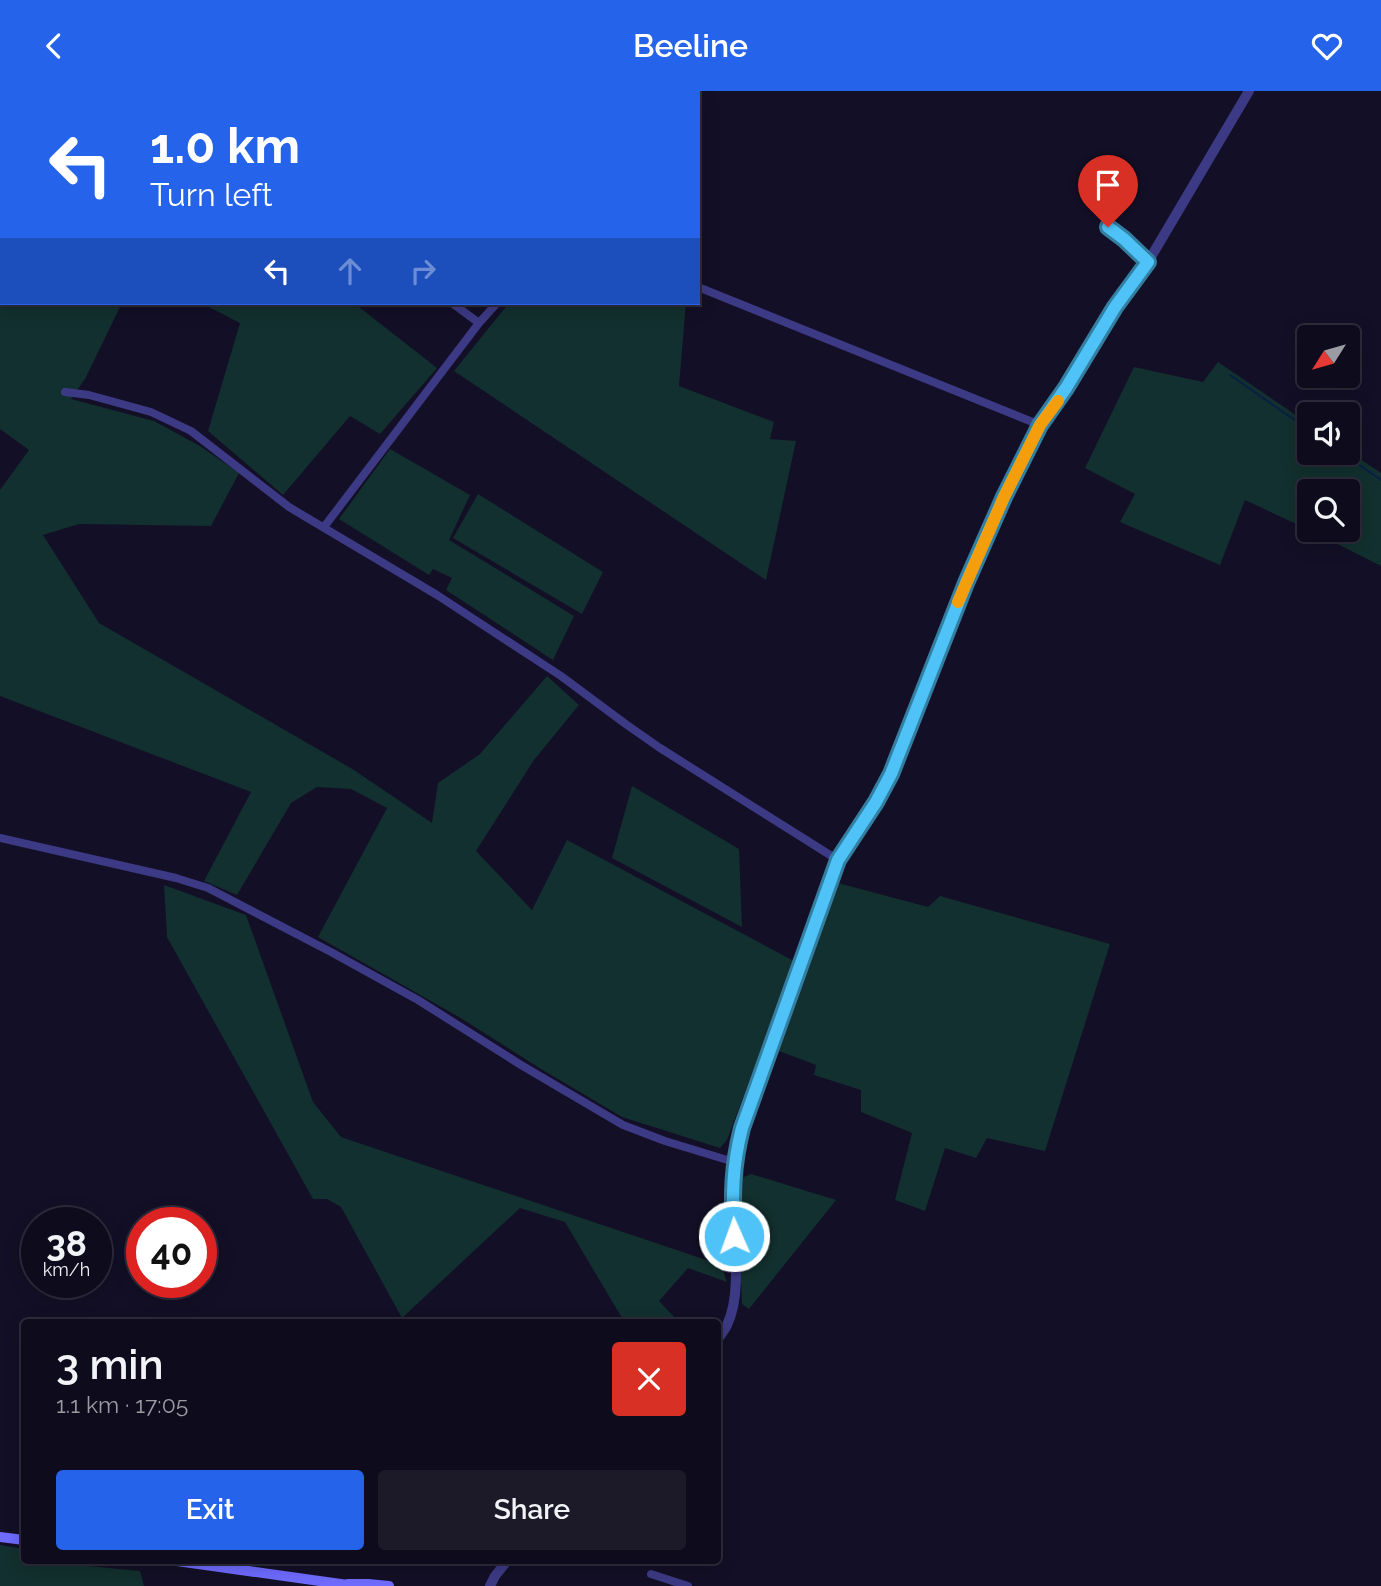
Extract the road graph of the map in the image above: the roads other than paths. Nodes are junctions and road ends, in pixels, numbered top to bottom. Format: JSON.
{"nodes":[{"id":1,"x":1249,"y":91,"type":"edge"},
{"id":2,"x":1108,"y":227,"type":"dead end"},
{"id":3,"x":1148,"y":262,"type":"junction"},
{"id":4,"x":700,"y":288,"type":"edge"},
{"id":5,"x":455,"y":305,"type":"edge"},
{"id":6,"x":495,"y":305,"type":"edge"},
{"id":7,"x":479,"y":323,"type":"junction"},
{"id":8,"x":65,"y":392,"type":"dead end"},
{"id":9,"x":1040,"y":425,"type":"junction"},
{"id":10,"x":324,"y":527,"type":"junction"},
{"id":11,"x":0,"y":838,"type":"edge"},
{"id":12,"x":838,"y":860,"type":"junction"},
{"id":13,"x":734,"y":1162,"type":"junction"},
{"id":14,"x":721,"y":1335,"type":"edge"},
{"id":15,"x":0,"y":1537,"type":"edge"},
{"id":16,"x":21,"y":1540,"type":"edge"},
{"id":17,"x":199,"y":1564,"type":"edge"},
{"id":18,"x":505,"y":1564,"type":"edge"},
{"id":19,"x":651,"y":1574,"type":"dead end"},
{"id":20,"x":351,"y":1585,"type":"edge"},
{"id":21,"x":389,"y":1586,"type":"edge"},
{"id":22,"x":490,"y":1586,"type":"edge"},
{"id":23,"x":688,"y":1586,"type":"edge"}],
"edges":[{"from":1,"to":3,"type":"street"},
{"from":2,"to":3,"type":"street"},
{"from":3,"to":9,"type":"street"},
{"from":4,"to":9,"type":"street"},
{"from":5,"to":7,"type":"street"},
{"from":6,"to":7,"type":"street"},
{"from":7,"to":10,"type":"street"},
{"from":8,"to":10,"type":"street"},
{"from":9,"to":12,"type":"street"},
{"from":10,"to":12,"type":"street"},
{"from":11,"to":13,"type":"street"},
{"from":12,"to":13,"type":"street"},
{"from":13,"to":14,"type":"street"},
{"from":15,"to":16,"type":"main road"},
{"from":17,"to":20,"type":"main road"},
{"from":18,"to":22,"type":"street"},
{"from":19,"to":23,"type":"street"},
{"from":20,"to":21,"type":"main road"}]}
